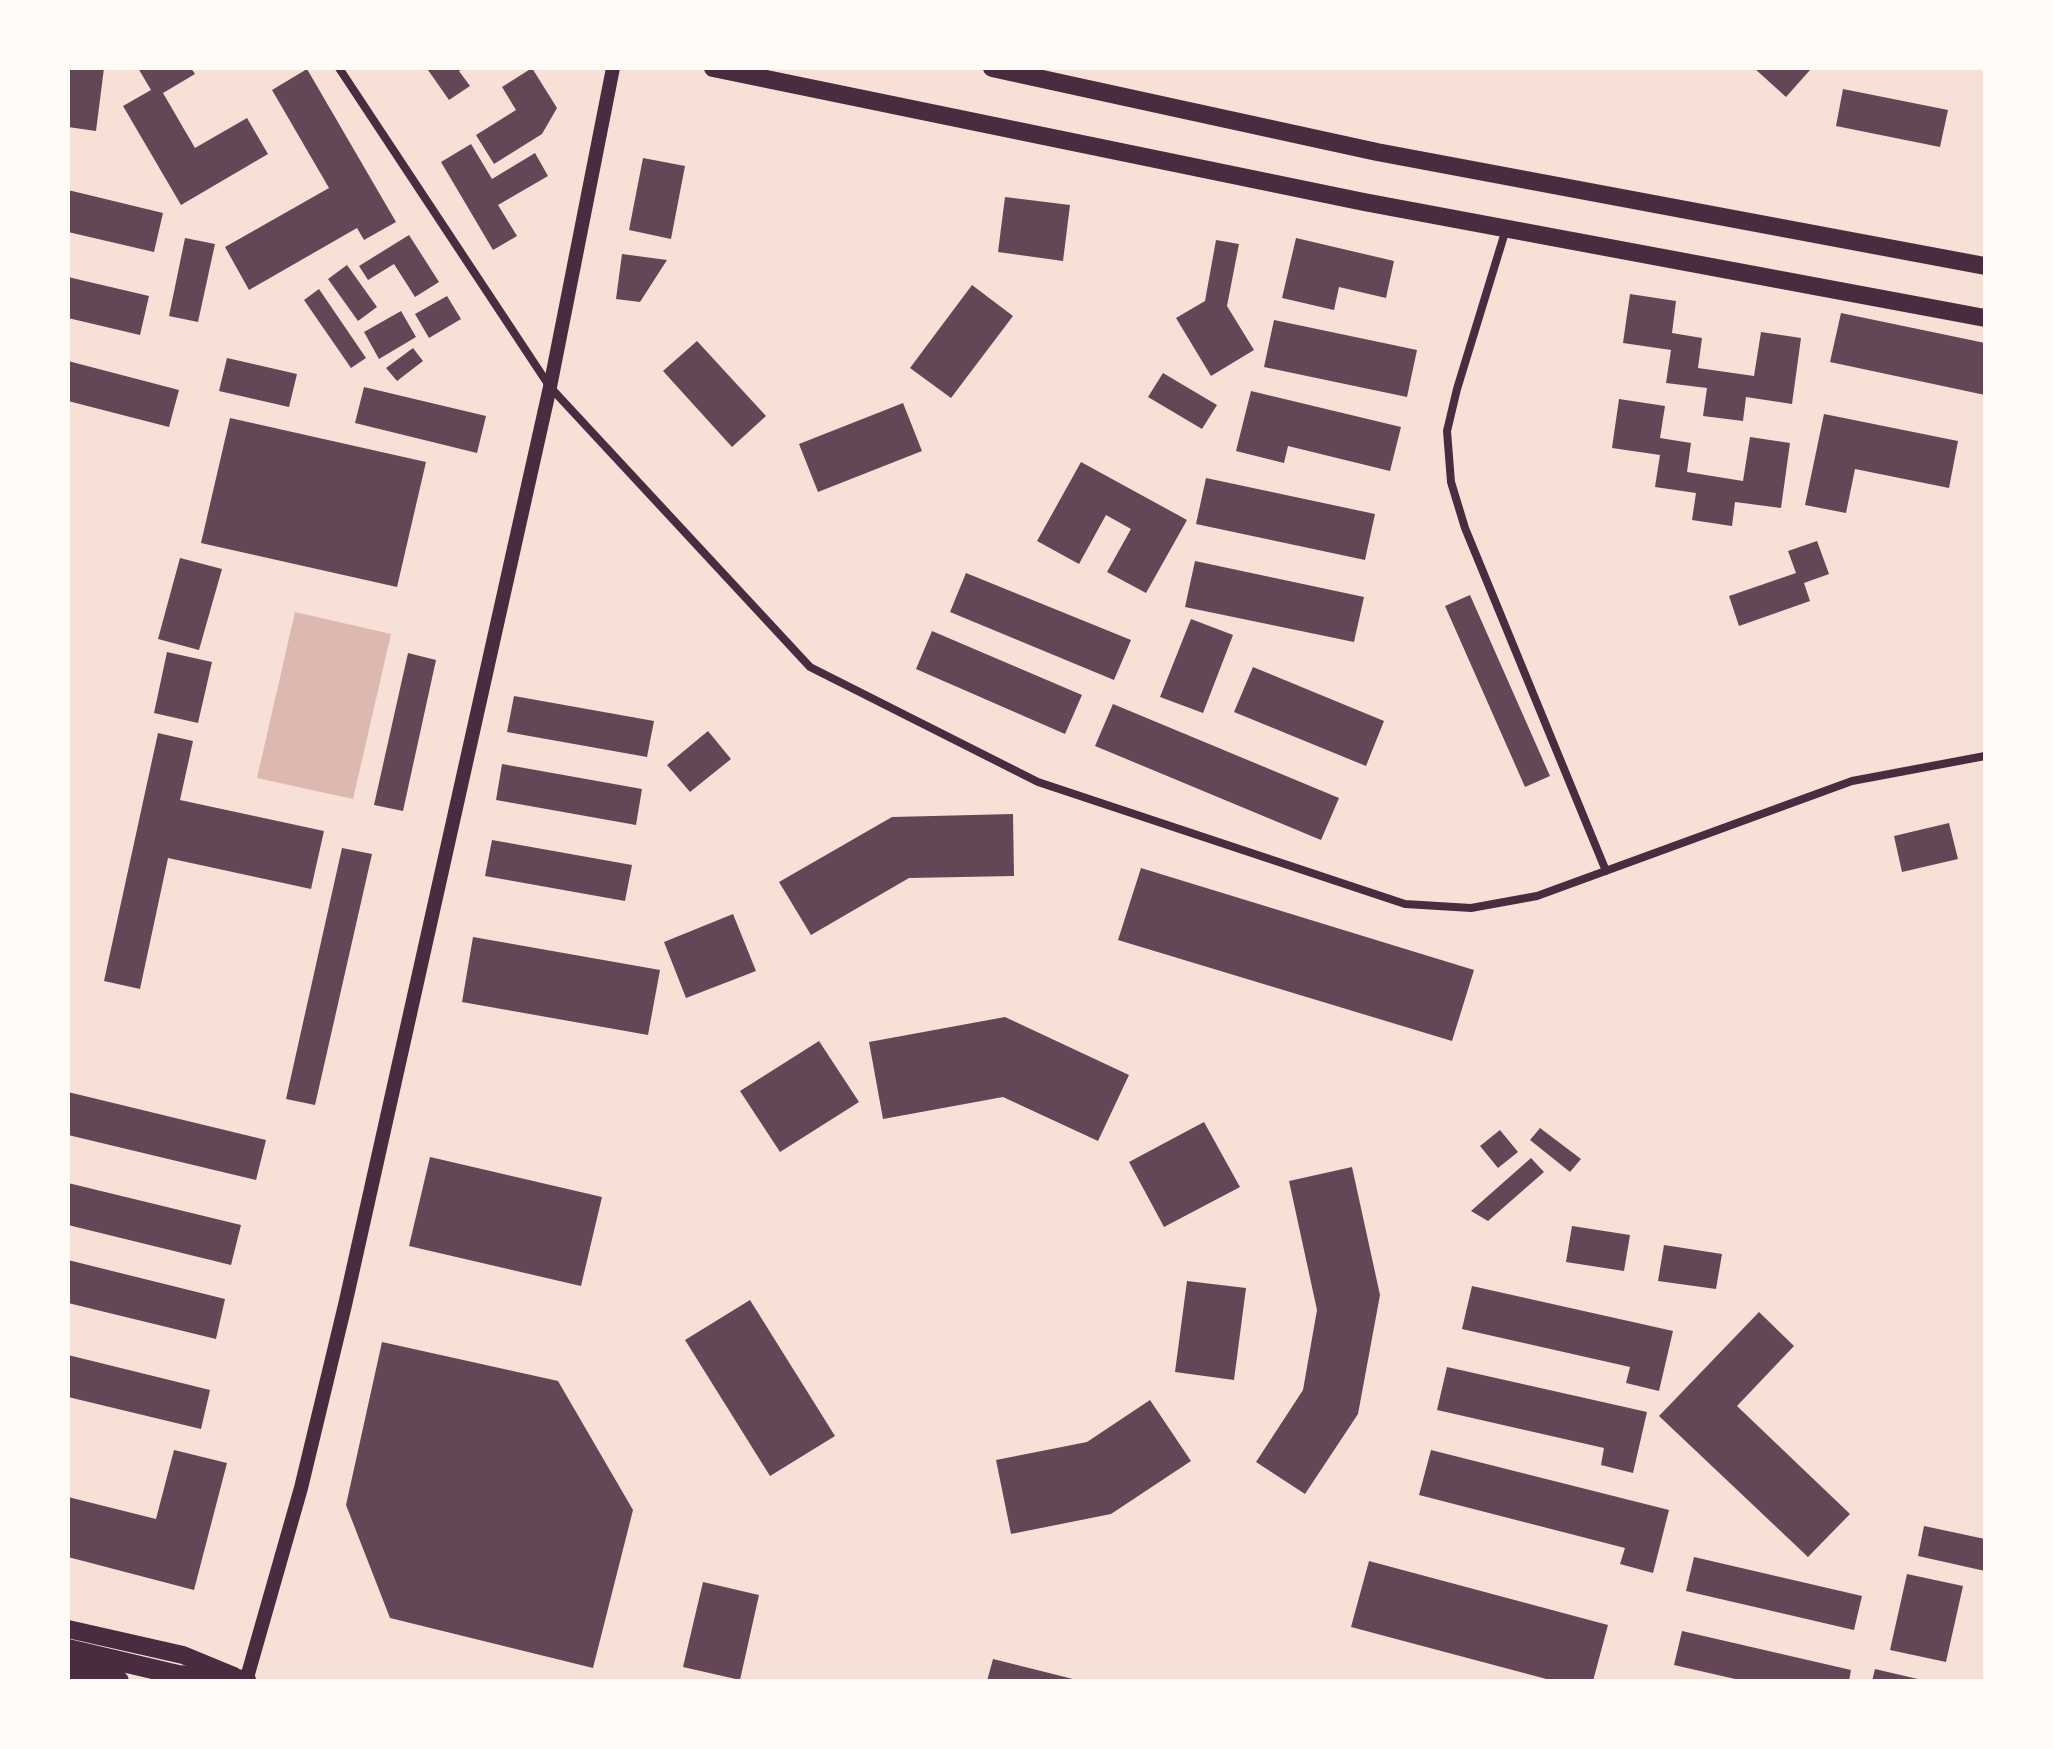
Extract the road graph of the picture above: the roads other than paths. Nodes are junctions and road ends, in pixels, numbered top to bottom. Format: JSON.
{"nodes":[{"id":1,"x":339,"y":68,"type":"edge"},
{"id":2,"x":613,"y":68,"type":"edge"},
{"id":3,"x":713,"y":68,"type":"edge"},
{"id":4,"x":992,"y":68,"type":"edge"},
{"id":5,"x":1506,"y":229,"type":"junction"},
{"id":6,"x":1985,"y":266,"type":"edge"},
{"id":7,"x":1985,"y":318,"type":"edge"},
{"id":8,"x":550,"y":387,"type":"junction"},
{"id":9,"x":1985,"y":756,"type":"edge"},
{"id":10,"x":1606,"y":871,"type":"junction"},
{"id":11,"x":68,"y":1629,"type":"edge"},
{"id":12,"x":68,"y":1649,"type":"edge"},
{"id":13,"x":68,"y":1669,"type":"edge"},
{"id":14,"x":119,"y":1681,"type":"edge"},
{"id":15,"x":247,"y":1681,"type":"edge"}],
"edges":[{"from":1,"to":8,"type":"street"},
{"from":2,"to":8,"type":"street"},
{"from":3,"to":5,"type":"main road"},
{"from":4,"to":6,"type":"main road"},
{"from":5,"to":7,"type":"main road"},
{"from":5,"to":10,"type":"street"},
{"from":8,"to":10,"type":"street"},
{"from":8,"to":15,"type":"street"},
{"from":9,"to":10,"type":"street"},
{"from":11,"to":15,"type":"main road"},
{"from":12,"to":15,"type":"highway"},
{"from":13,"to":14,"type":"highway"}]}
